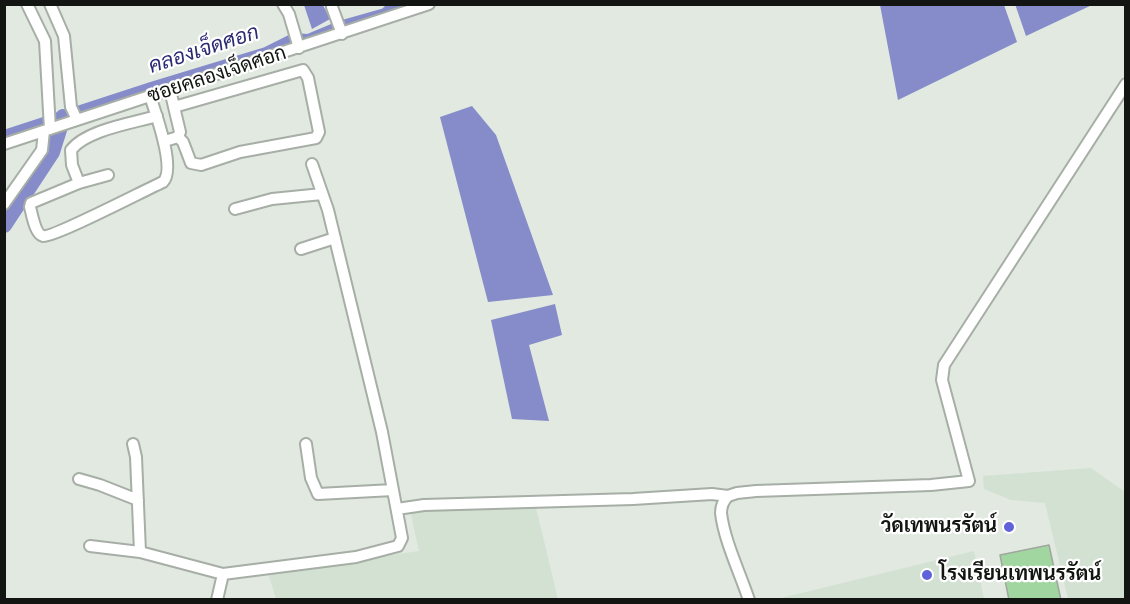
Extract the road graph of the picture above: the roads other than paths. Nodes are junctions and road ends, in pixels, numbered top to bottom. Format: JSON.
{"nodes":[{"id":1,"x":27,"y":4,"type":"edge"},
{"id":2,"x":50,"y":4,"type":"edge"},
{"id":3,"x":283,"y":4,"type":"edge"},
{"id":4,"x":429,"y":4,"type":"edge"},
{"id":5,"x":332,"y":7,"type":"dead end"},
{"id":6,"x":393,"y":10,"type":"edge"},
{"id":7,"x":340,"y":28,"type":"junction"},
{"id":8,"x":299,"y":45,"type":"junction"},
{"id":9,"x":1125,"y":84,"type":"edge"},
{"id":10,"x":170,"y":90,"type":"junction"},
{"id":11,"x":150,"y":96,"type":"junction"},
{"id":12,"x":174,"y":107,"type":"junction"},
{"id":13,"x":74,"y":115,"type":"junction"},
{"id":14,"x":157,"y":116,"type":"junction"},
{"id":15,"x":48,"y":128,"type":"junction"},
{"id":16,"x":178,"y":137,"type":"junction"},
{"id":17,"x":165,"y":141,"type":"junction"},
{"id":18,"x":4,"y":144,"type":"edge"},
{"id":19,"x":312,"y":164,"type":"dead end"},
{"id":20,"x":108,"y":175,"type":"dead end"},
{"id":21,"x":79,"y":183,"type":"junction"},
{"id":22,"x":322,"y":194,"type":"junction"},
{"id":23,"x":4,"y":204,"type":"edge"},
{"id":24,"x":235,"y":209,"type":"dead end"},
{"id":25,"x":335,"y":238,"type":"junction"},
{"id":26,"x":302,"y":249,"type":"dead end"},
{"id":27,"x":133,"y":444,"type":"dead end"},
{"id":28,"x":306,"y":444,"type":"dead end"},
{"id":29,"x":79,"y":479,"type":"dead end"},
{"id":30,"x":393,"y":490,"type":"junction"},
{"id":31,"x":728,"y":496,"type":"junction"},
{"id":32,"x":138,"y":500,"type":"junction"},
{"id":33,"x":397,"y":509,"type":"junction"},
{"id":34,"x":90,"y":546,"type":"dead end"},
{"id":35,"x":140,"y":552,"type":"junction"},
{"id":36,"x":223,"y":574,"type":"junction"},
{"id":37,"x":217,"y":600,"type":"edge"},
{"id":38,"x":749,"y":600,"type":"edge"}],
"edges":[{"from":1,"to":15,"type":"street"},
{"from":2,"to":13,"type":"street"},
{"from":3,"to":8,"type":"street"},
{"from":4,"to":6,"type":"street","name":"ซอยคลองเจ็ดศอก"},
{"from":5,"to":7,"type":"street"},
{"from":6,"to":7,"type":"street","name":"ซอยคลองเจ็ดศอก"},
{"from":7,"to":8,"type":"street","name":"ซอยคลองเจ็ดศอก"},
{"from":8,"to":10,"type":"street","name":"ซอยคลองเจ็ดศอก"},
{"from":9,"to":31,"type":"street"},
{"from":10,"to":11,"type":"street","name":"ซอยคลองเจ็ดศอก"},
{"from":10,"to":12,"type":"street"},
{"from":11,"to":13,"type":"street","name":"ซอยคลองเจ็ดศอก"},
{"from":11,"to":14,"type":"street"},
{"from":12,"to":16,"type":"street"},
{"from":12,"to":16,"type":"street"},
{"from":13,"to":15,"type":"street","name":"ซอยคลองเจ็ดศอก"},
{"from":14,"to":17,"type":"street"},
{"from":14,"to":21,"type":"street"},
{"from":15,"to":18,"type":"street","name":"ซอยคลองเจ็ดศอก"},
{"from":15,"to":23,"type":"street"},
{"from":16,"to":17,"type":"street"},
{"from":17,"to":21,"type":"street"},
{"from":19,"to":22,"type":"street"},
{"from":20,"to":21,"type":"street"},
{"from":22,"to":24,"type":"street"},
{"from":22,"to":25,"type":"street"},
{"from":25,"to":26,"type":"street"},
{"from":25,"to":30,"type":"street"},
{"from":27,"to":32,"type":"street"},
{"from":28,"to":30,"type":"street"},
{"from":29,"to":32,"type":"street"},
{"from":30,"to":33,"type":"street"},
{"from":31,"to":33,"type":"street"},
{"from":31,"to":38,"type":"street"},
{"from":32,"to":35,"type":"street"},
{"from":33,"to":36,"type":"street"},
{"from":34,"to":35,"type":"street"},
{"from":35,"to":36,"type":"street"},
{"from":36,"to":37,"type":"street"}]}
